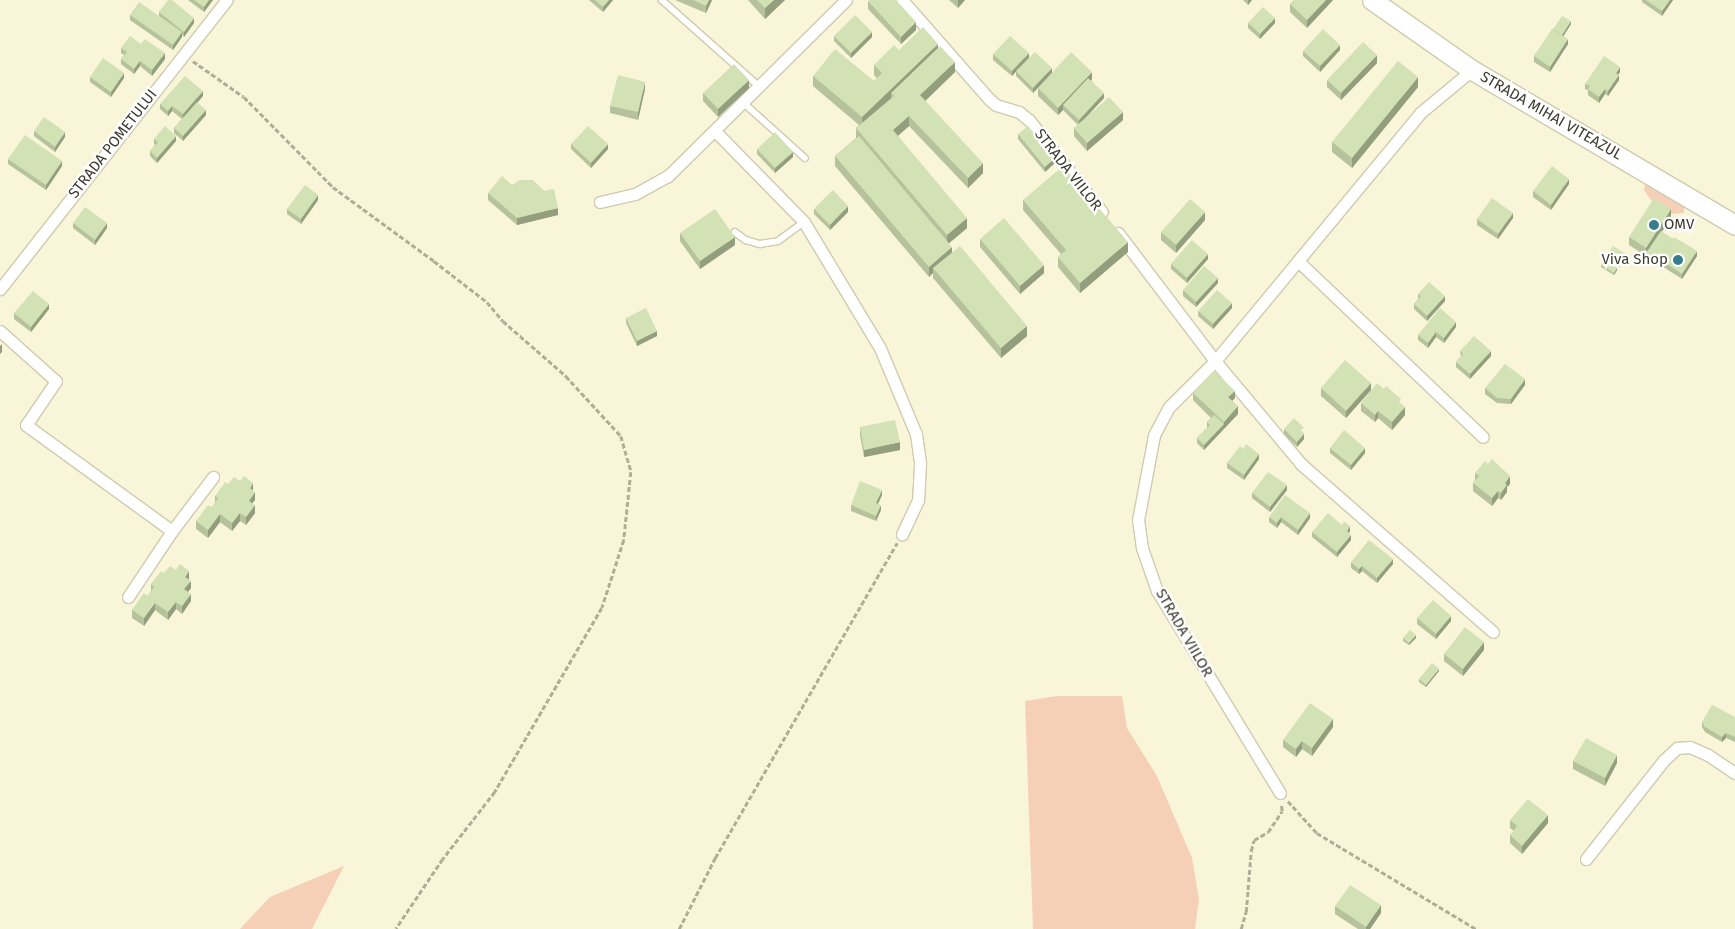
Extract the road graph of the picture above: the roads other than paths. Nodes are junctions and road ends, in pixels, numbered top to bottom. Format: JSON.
{"nodes":[{"id":1,"x":227,"y":0,"type":"edge"},
{"id":2,"x":662,"y":0,"type":"edge"},
{"id":3,"x":846,"y":0,"type":"edge"},
{"id":4,"x":902,"y":0,"type":"edge"},
{"id":5,"x":1372,"y":0,"type":"edge"},
{"id":6,"x":1472,"y":70,"type":"junction"},
{"id":7,"x":760,"y":87,"type":"junction"},
{"id":8,"x":744,"y":103,"type":"junction"},
{"id":9,"x":715,"y":131,"type":"junction"},
{"id":10,"x":805,"y":158,"type":"dead end"},
{"id":11,"x":600,"y":202,"type":"dead end"},
{"id":12,"x":804,"y":222,"type":"junction"},
{"id":13,"x":1735,"y":225,"type":"edge"},
{"id":14,"x":735,"y":232,"type":"dead end"},
{"id":15,"x":1298,"y":260,"type":"junction"},
{"id":16,"x":0,"y":289,"type":"edge"},
{"id":17,"x":0,"y":331,"type":"edge"},
{"id":18,"x":1215,"y":361,"type":"junction"},
{"id":19,"x":1483,"y":438,"type":"dead end"},
{"id":20,"x":213,"y":477,"type":"dead end"},
{"id":21,"x":172,"y":531,"type":"junction"},
{"id":22,"x":902,"y":534,"type":"road end"},
{"id":23,"x":128,"y":597,"type":"dead end"},
{"id":24,"x":1493,"y":632,"type":"dead end"},
{"id":25,"x":1735,"y":774,"type":"edge"},
{"id":26,"x":1280,"y":793,"type":"road end"},
{"id":27,"x":1586,"y":859,"type":"dead end"}],
"edges":[{"from":1,"to":16,"type":"street","name":"STRADA POMETULUI"},
{"from":2,"to":7,"type":"lane"},
{"from":3,"to":7,"type":"street"},
{"from":4,"to":18,"type":"street","name":"STRADA VIILOR"},
{"from":5,"to":6,"type":"highway","name":"STRADA MIHAI VITEAZUL"},
{"from":6,"to":13,"type":"highway","name":"STRADA MIHAI VITEAZUL"},
{"from":6,"to":15,"type":"street","name":"STRADA VIILOR"},
{"from":7,"to":8,"type":"street"},
{"from":8,"to":9,"type":"street"},
{"from":8,"to":10,"type":"lane"},
{"from":9,"to":11,"type":"street"},
{"from":9,"to":12,"type":"street"},
{"from":12,"to":14,"type":"lane"},
{"from":12,"to":22,"type":"street"},
{"from":15,"to":18,"type":"street","name":"STRADA VIILOR"},
{"from":15,"to":19,"type":"street"},
{"from":17,"to":21,"type":"street"},
{"from":18,"to":24,"type":"street","name":"STRADA VIILOR"},
{"from":18,"to":26,"type":"street","name":"STRADA VIILOR"},
{"from":20,"to":21,"type":"street"},
{"from":21,"to":23,"type":"street"},
{"from":25,"to":27,"type":"street"}]}
